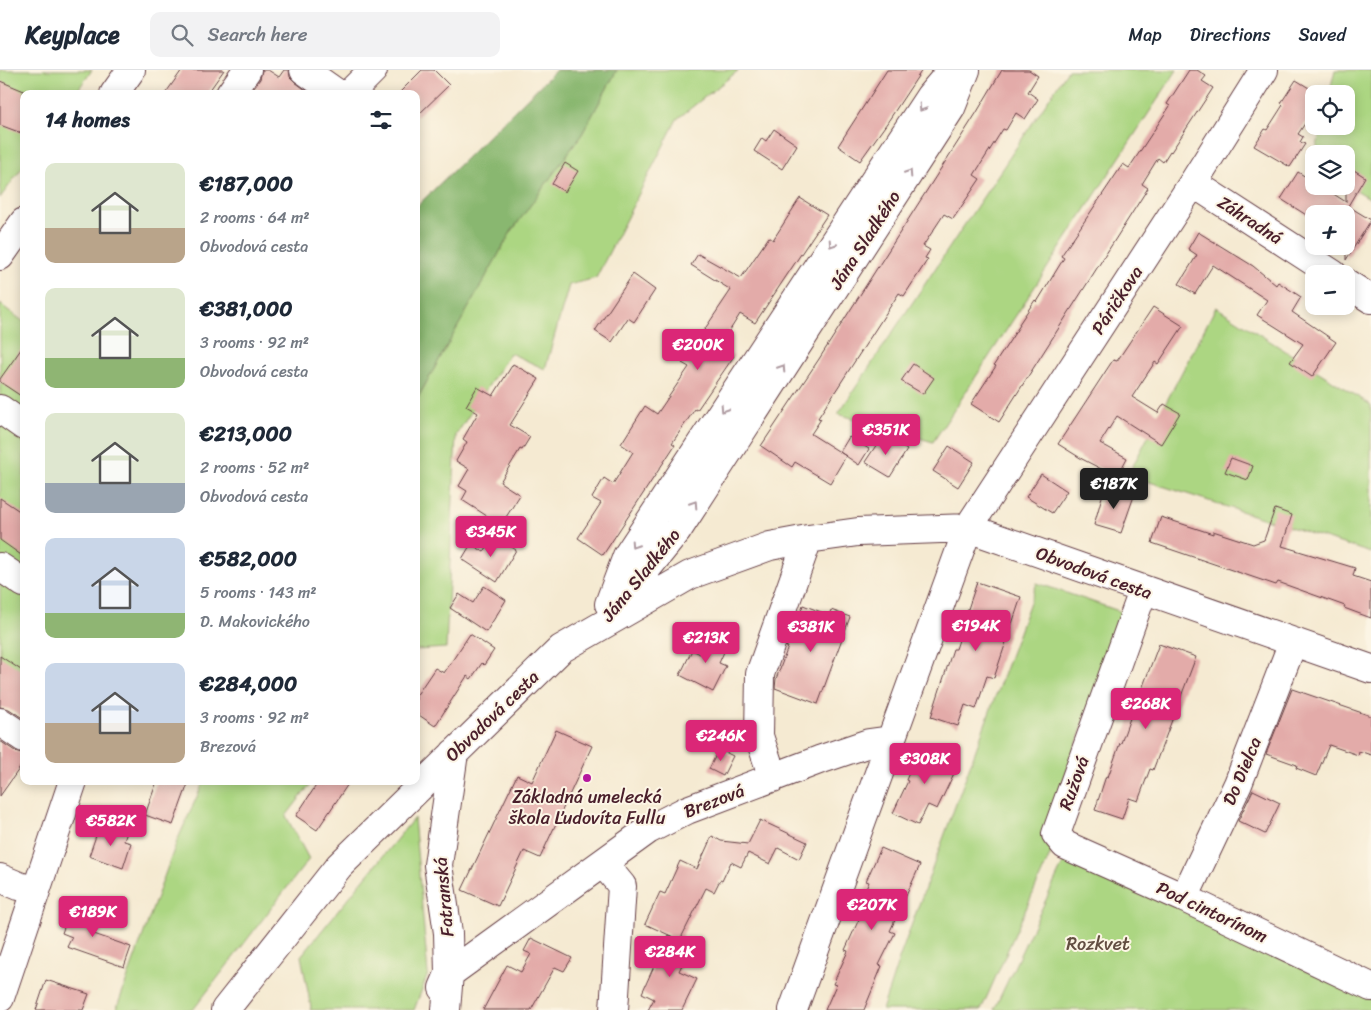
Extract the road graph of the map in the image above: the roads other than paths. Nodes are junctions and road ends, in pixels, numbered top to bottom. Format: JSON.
{"nodes":[{"id":1,"x":131,"y":70,"type":"edge"},
{"id":2,"x":247,"y":70,"type":"edge"},
{"id":3,"x":304,"y":70,"type":"edge"},
{"id":4,"x":373,"y":70,"type":"edge"},
{"id":5,"x":952,"y":70,"type":"edge"},
{"id":6,"x":966,"y":70,"type":"edge"},
{"id":7,"x":1264,"y":70,"type":"edge"},
{"id":8,"x":117,"y":90,"type":"edge"},
{"id":9,"x":233,"y":90,"type":"edge"},
{"id":10,"x":332,"y":90,"type":"edge"},
{"id":11,"x":352,"y":90,"type":"edge"},
{"id":12,"x":1193,"y":183,"type":"junction"},
{"id":13,"x":20,"y":228,"type":"edge"},
{"id":14,"x":0,"y":256,"type":"edge"},
{"id":15,"x":1319,"y":265,"type":"edge"},
{"id":16,"x":1355,"y":288,"type":"edge"},
{"id":17,"x":1371,"y":298,"type":"edge"},
{"id":18,"x":0,"y":409,"type":"edge"},
{"id":19,"x":20,"y":423,"type":"edge"},
{"id":20,"x":968,"y":528,"type":"junction"},
{"id":21,"x":808,"y":539,"type":"junction"},
{"id":22,"x":0,"y":567,"type":"edge"},
{"id":23,"x":20,"y":580,"type":"edge"},
{"id":24,"x":1143,"y":591,"type":"junction"},
{"id":25,"x":600,"y":626,"type":"junction"},
{"id":26,"x":1292,"y":642,"type":"junction"},
{"id":27,"x":1371,"y":670,"type":"edge"},
{"id":28,"x":0,"y":722,"type":"edge"},
{"id":29,"x":20,"y":735,"type":"edge"},
{"id":30,"x":891,"y":740,"type":"junction"},
{"id":31,"x":454,"y":753,"type":"junction"},
{"id":32,"x":773,"y":778,"type":"junction"},
{"id":33,"x":72,"y":785,"type":"edge"},
{"id":34,"x":1056,"y":834,"type":"joint"},
{"id":35,"x":603,"y":863,"type":"junction"},
{"id":36,"x":0,"y":878,"type":"edge"},
{"id":37,"x":35,"y":890,"type":"junction"},
{"id":38,"x":1184,"y":898,"type":"junction"},
{"id":39,"x":449,"y":974,"type":"junction"},
{"id":40,"x":1371,"y":987,"type":"edge"},
{"id":41,"x":0,"y":998,"type":"edge"},
{"id":42,"x":225,"y":1010,"type":"edge"},
{"id":43,"x":434,"y":1010,"type":"edge"},
{"id":44,"x":446,"y":1010,"type":"edge"},
{"id":45,"x":614,"y":1010,"type":"edge"},
{"id":46,"x":794,"y":1010,"type":"edge"}],
"edges":[{"from":1,"to":8,"type":"street"},
{"from":2,"to":9,"type":"street"},
{"from":3,"to":10,"type":"street"},
{"from":4,"to":11,"type":"street"},
{"from":5,"to":25,"type":"street","name":"Jána Sladkého","one_way":true},
{"from":25,"to":6,"type":"street","name":"Jána Sladkého","one_way":true},
{"from":7,"to":12,"type":"street","name":"Páričkova"},
{"from":12,"to":15,"type":"street","name":"Záhradná"},
{"from":12,"to":20,"type":"street","name":"Páričkova"},
{"from":13,"to":14,"type":"street"},
{"from":16,"to":17,"type":"street"},
{"from":18,"to":19,"type":"street"},
{"from":20,"to":21,"type":"street","name":"Obvodová cesta"},
{"from":20,"to":24,"type":"street","name":"Obvodová cesta"},
{"from":20,"to":30,"type":"street","name":"Páričkova"},
{"from":21,"to":25,"type":"street","name":"Obvodová cesta"},
{"from":21,"to":32,"type":"street"},
{"from":22,"to":23,"type":"street"},
{"from":24,"to":26,"type":"street","name":"Obvodová cesta"},
{"from":24,"to":34,"type":"street","name":"Ružová"},
{"from":25,"to":31,"type":"street","name":"Obvodová cesta"},
{"from":26,"to":27,"type":"street","name":"Obvodová cesta"},
{"from":26,"to":38,"type":"street","name":"Do Dielca"},
{"from":28,"to":29,"type":"street"},
{"from":30,"to":32,"type":"street","name":"Brezová"},
{"from":30,"to":46,"type":"street","name":"Páričkova"},
{"from":31,"to":39,"type":"street","name":"Fatranská"},
{"from":31,"to":42,"type":"street","name":"Obvodová cesta"},
{"from":32,"to":35,"type":"street","name":"Brezová"},
{"from":33,"to":37,"type":"street"},
{"from":34,"to":38,"type":"street","name":"Pod cintorínom"},
{"from":35,"to":39,"type":"street","name":"Brezová"},
{"from":35,"to":45,"type":"street"},
{"from":36,"to":37,"type":"street"},
{"from":37,"to":41,"type":"street"},
{"from":38,"to":40,"type":"street","name":"Pod cintorínom"},
{"from":39,"to":43,"type":"street","name":"Fatranská"},
{"from":39,"to":44,"type":"street"}]}
